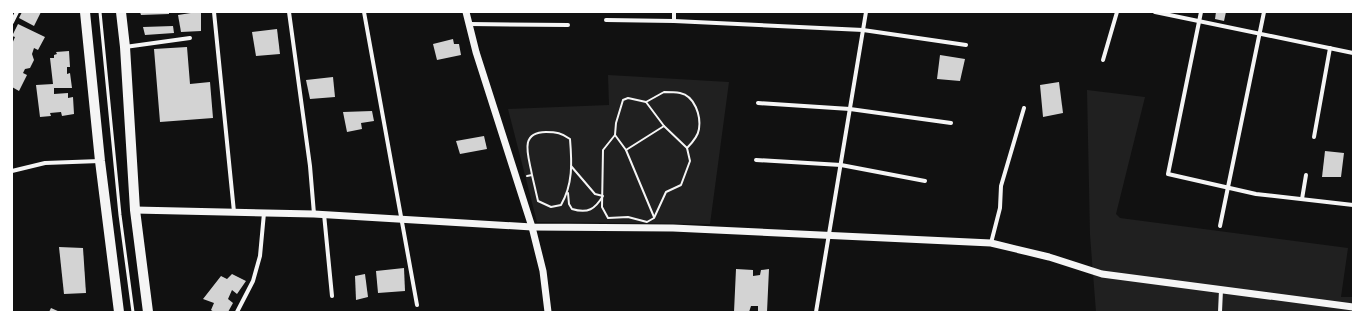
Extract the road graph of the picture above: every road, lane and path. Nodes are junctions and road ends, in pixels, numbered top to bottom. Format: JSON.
{"nodes":[{"id":1,"x":17,"y":12,"type":"edge"},
{"id":2,"x":85,"y":12,"type":"edge"},
{"id":3,"x":100,"y":12,"type":"edge"},
{"id":4,"x":120,"y":12,"type":"edge"},
{"id":5,"x":214,"y":12,"type":"edge"},
{"id":6,"x":290,"y":12,"type":"edge"},
{"id":7,"x":364,"y":12,"type":"edge"},
{"id":8,"x":466,"y":12,"type":"edge"},
{"id":9,"x":674,"y":12,"type":"edge"},
{"id":10,"x":866,"y":12,"type":"edge"},
{"id":11,"x":1117,"y":12,"type":"edge"},
{"id":12,"x":1155,"y":12,"type":"edge"},
{"id":13,"x":1201,"y":12,"type":"edge"},
{"id":14,"x":1264,"y":12,"type":"edge"},
{"id":15,"x":606,"y":20,"type":"dead end"},
{"id":16,"x":674,"y":21,"type":"junction"},
{"id":17,"x":1200,"y":21,"type":"junction"},
{"id":18,"x":12,"y":22,"type":"edge"},
{"id":19,"x":470,"y":24,"type":"junction"},
{"id":20,"x":568,"y":25,"type":"dead end"},
{"id":21,"x":863,"y":30,"type":"junction"},
{"id":22,"x":1260,"y":34,"type":"junction"},
{"id":23,"x":190,"y":38,"type":"dead end"},
{"id":24,"x":966,"y":45,"type":"dead end"},
{"id":25,"x":125,"y":47,"type":"junction"},
{"id":26,"x":1330,"y":48,"type":"junction"},
{"id":27,"x":1353,"y":53,"type":"edge"},
{"id":28,"x":1103,"y":60,"type":"dead end"},
{"id":29,"x":646,"y":102,"type":"junction"},
{"id":30,"x":758,"y":103,"type":"dead end"},
{"id":31,"x":1024,"y":108,"type":"dead end"},
{"id":32,"x":850,"y":109,"type":"junction"},
{"id":33,"x":951,"y":123,"type":"dead end"},
{"id":34,"x":664,"y":126,"type":"junction"},
{"id":35,"x":615,"y":135,"type":"junction"},
{"id":36,"x":1314,"y":137,"type":"dead end"},
{"id":37,"x":687,"y":148,"type":"junction"},
{"id":38,"x":626,"y":150,"type":"junction"},
{"id":39,"x":756,"y":160,"type":"dead end"},
{"id":40,"x":100,"y":161,"type":"junction"},
{"id":41,"x":841,"y":165,"type":"junction"},
{"id":42,"x":571,"y":166,"type":"junction"},
{"id":43,"x":12,"y":171,"type":"edge"},
{"id":44,"x":1306,"y":175,"type":"dead end"},
{"id":45,"x":527,"y":176,"type":"dead end"},
{"id":46,"x":532,"y":176,"type":"junction"},
{"id":47,"x":925,"y":181,"type":"dead end"},
{"id":48,"x":1228,"y":188,"type":"junction"},
{"id":49,"x":568,"y":192,"type":"junction"},
{"id":50,"x":603,"y":196,"type":"junction"},
{"id":51,"x":1302,"y":199,"type":"junction"},
{"id":52,"x":1353,"y":204,"type":"edge"},
{"id":53,"x":135,"y":210,"type":"junction"},
{"id":54,"x":234,"y":212,"type":"junction"},
{"id":55,"x":264,"y":212,"type":"junction"},
{"id":56,"x":314,"y":214,"type":"junction"},
{"id":57,"x":324,"y":214,"type":"junction"},
{"id":58,"x":654,"y":218,"type":"junction"},
{"id":59,"x":403,"y":219,"type":"junction"},
{"id":60,"x":655,"y":224,"type":"dead end"},
{"id":61,"x":1220,"y":226,"type":"dead end"},
{"id":62,"x":532,"y":227,"type":"junction"},
{"id":63,"x":829,"y":236,"type":"junction"},
{"id":64,"x":991,"y":243,"type":"junction"},
{"id":65,"x":1221,"y":290,"type":"junction"},
{"id":66,"x":332,"y":296,"type":"dead end"},
{"id":67,"x":417,"y":305,"type":"dead end"},
{"id":68,"x":1353,"y":307,"type":"edge"},
{"id":69,"x":119,"y":312,"type":"edge"},
{"id":70,"x":132,"y":312,"type":"edge"},
{"id":71,"x":148,"y":312,"type":"edge"},
{"id":72,"x":237,"y":312,"type":"edge"},
{"id":73,"x":548,"y":312,"type":"edge"},
{"id":74,"x":817,"y":312,"type":"edge"},
{"id":75,"x":1220,"y":312,"type":"edge"}],
"edges":[{"from":1,"to":18,"type":"street"},
{"from":2,"to":40,"type":"main road"},
{"from":3,"to":70,"type":"lane"},
{"from":4,"to":25,"type":"main road"},
{"from":5,"to":54,"type":"street"},
{"from":6,"to":56,"type":"street"},
{"from":7,"to":59,"type":"street"},
{"from":8,"to":19,"type":"street"},
{"from":9,"to":16,"type":"street"},
{"from":10,"to":21,"type":"street"},
{"from":11,"to":28,"type":"street"},
{"from":12,"to":17,"type":"street"},
{"from":13,"to":17,"type":"street"},
{"from":14,"to":22,"type":"street"},
{"from":15,"to":16,"type":"street"},
{"from":16,"to":21,"type":"street"},
{"from":17,"to":22,"type":"street"},
{"from":17,"to":48,"type":"street"},
{"from":19,"to":20,"type":"street"},
{"from":19,"to":62,"type":"street"},
{"from":21,"to":24,"type":"street"},
{"from":21,"to":32,"type":"street"},
{"from":22,"to":26,"type":"street"},
{"from":22,"to":48,"type":"street"},
{"from":23,"to":25,"type":"street"},
{"from":25,"to":53,"type":"main road"},
{"from":26,"to":27,"type":"street"},
{"from":26,"to":36,"type":"street"},
{"from":29,"to":34,"type":"path"},
{"from":29,"to":35,"type":"path"},
{"from":29,"to":37,"type":"path"},
{"from":30,"to":32,"type":"street"},
{"from":31,"to":64,"type":"street"},
{"from":32,"to":33,"type":"street"},
{"from":32,"to":41,"type":"street"},
{"from":34,"to":37,"type":"path"},
{"from":34,"to":38,"type":"path"},
{"from":35,"to":38,"type":"path"},
{"from":35,"to":50,"type":"path"},
{"from":37,"to":58,"type":"path"},
{"from":38,"to":58,"type":"path"},
{"from":39,"to":41,"type":"street"},
{"from":40,"to":43,"type":"street"},
{"from":40,"to":69,"type":"main road"},
{"from":41,"to":47,"type":"street"},
{"from":41,"to":63,"type":"street"},
{"from":42,"to":46,"type":"path"},
{"from":42,"to":49,"type":"path"},
{"from":42,"to":50,"type":"path"},
{"from":44,"to":51,"type":"street"},
{"from":45,"to":46,"type":"path"},
{"from":46,"to":49,"type":"path"},
{"from":48,"to":51,"type":"street"},
{"from":48,"to":61,"type":"street"},
{"from":49,"to":50,"type":"path"},
{"from":50,"to":58,"type":"path"},
{"from":51,"to":52,"type":"street"},
{"from":53,"to":54,"type":"street"},
{"from":53,"to":71,"type":"main road"},
{"from":54,"to":55,"type":"street"},
{"from":55,"to":56,"type":"street"},
{"from":55,"to":72,"type":"street"},
{"from":56,"to":57,"type":"street"},
{"from":57,"to":59,"type":"street"},
{"from":57,"to":66,"type":"street"},
{"from":58,"to":60,"type":"path"},
{"from":59,"to":62,"type":"street"},
{"from":59,"to":67,"type":"street"},
{"from":62,"to":63,"type":"street"},
{"from":62,"to":73,"type":"street"},
{"from":63,"to":64,"type":"street"},
{"from":63,"to":74,"type":"street"},
{"from":64,"to":65,"type":"street"},
{"from":65,"to":68,"type":"street"},
{"from":65,"to":75,"type":"street"}]}
